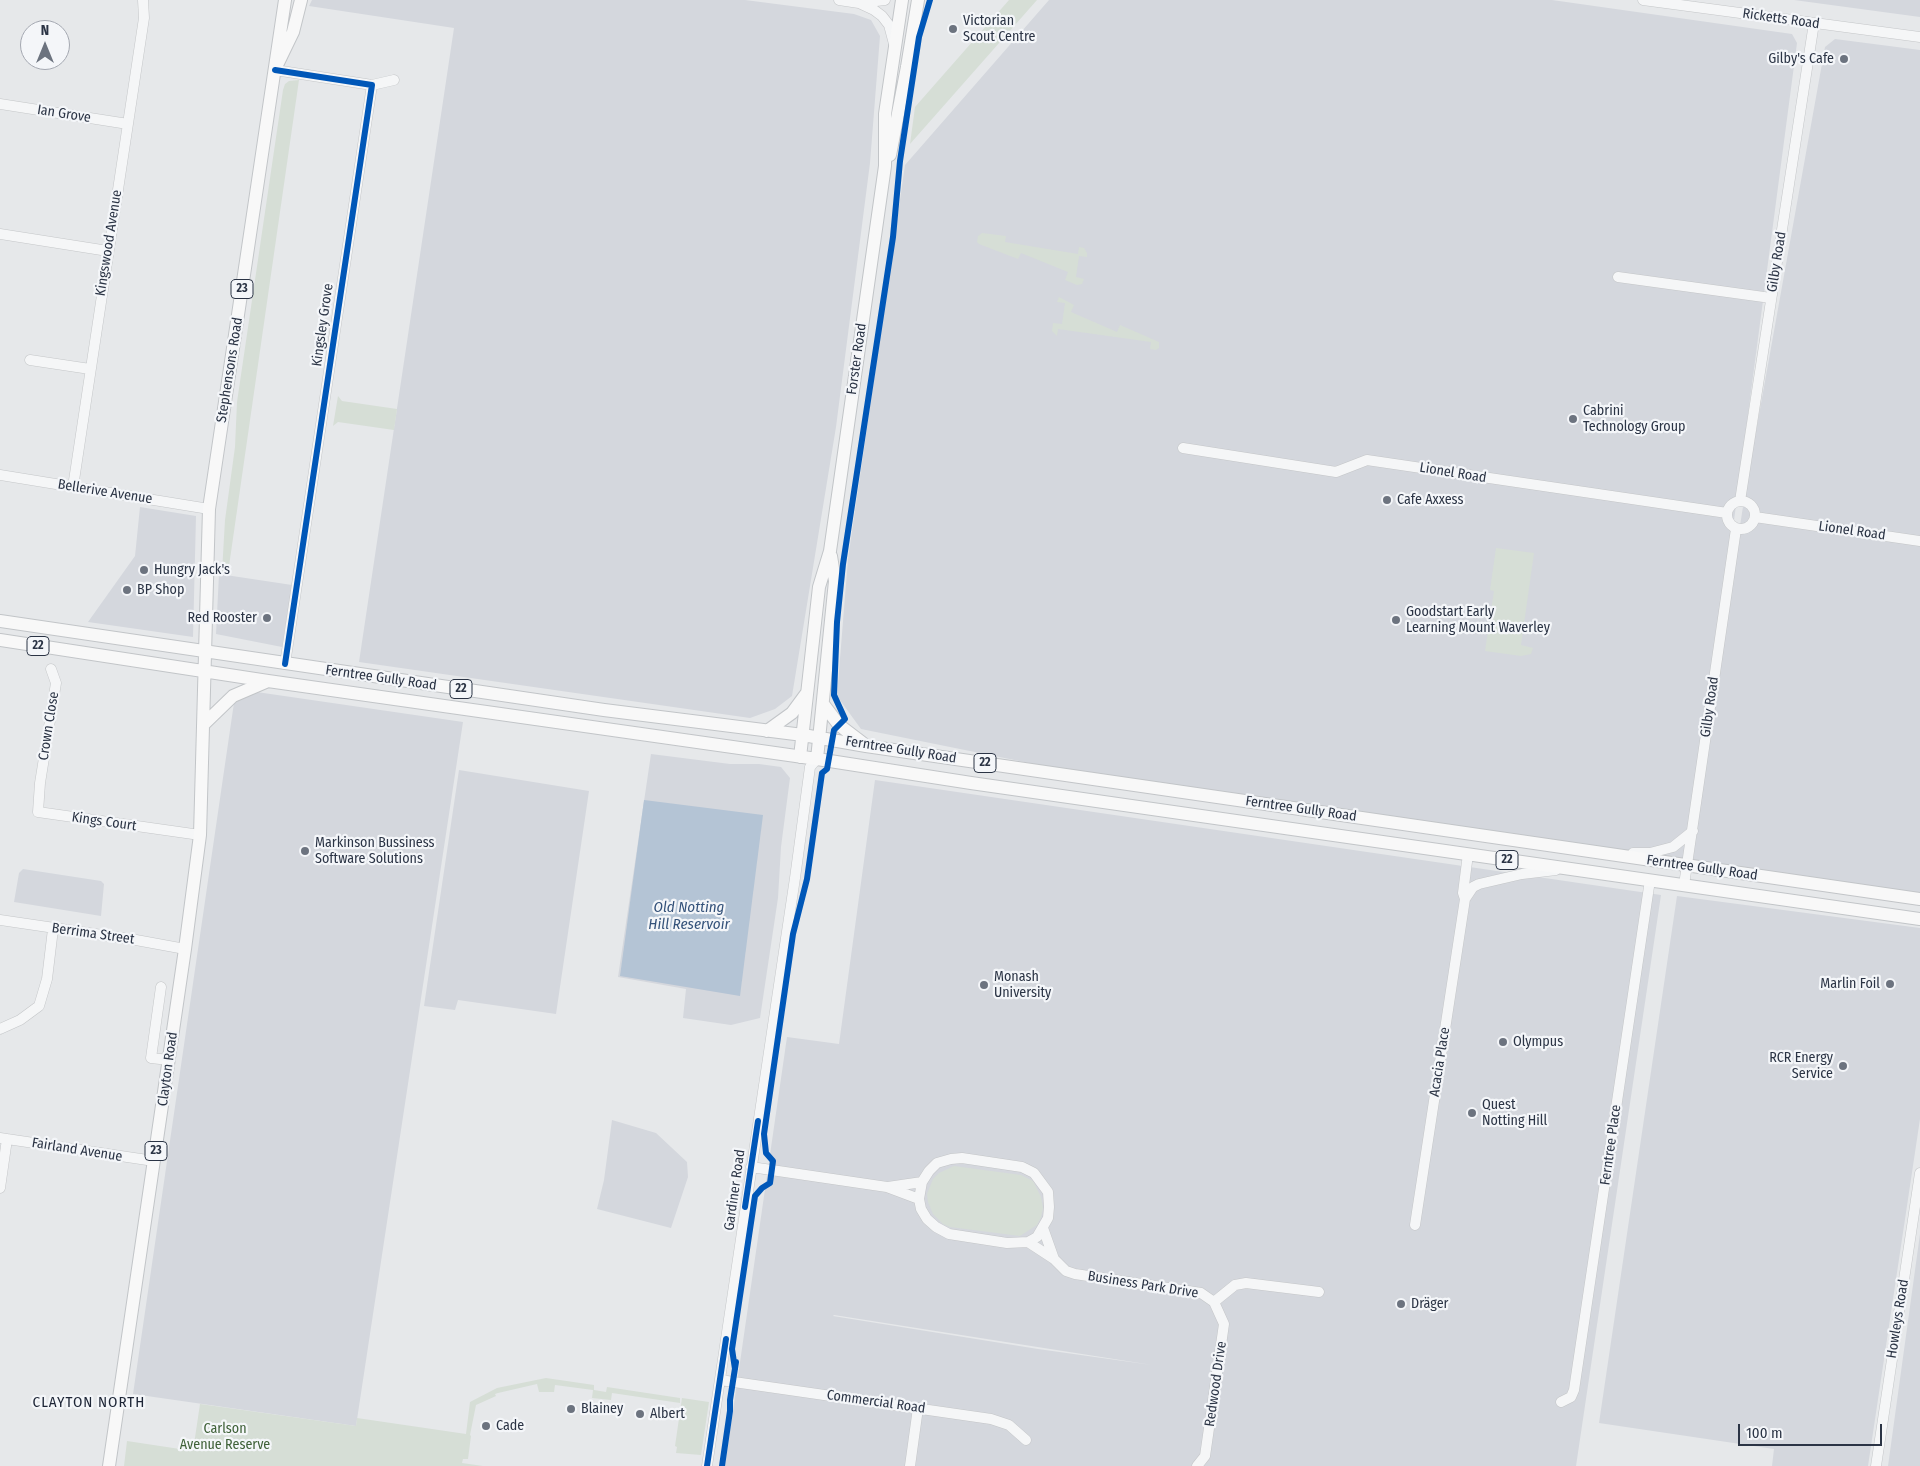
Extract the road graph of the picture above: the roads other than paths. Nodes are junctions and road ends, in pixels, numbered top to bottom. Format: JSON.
{"nodes":[{"id":1,"x":143,"y":0,"type":"edge"},
{"id":2,"x":285,"y":0,"type":"edge"},
{"id":3,"x":300,"y":0,"type":"edge"},
{"id":4,"x":839,"y":0,"type":"edge"},
{"id":5,"x":885,"y":0,"type":"edge"},
{"id":6,"x":902,"y":0,"type":"edge"},
{"id":7,"x":918,"y":0,"type":"edge"},
{"id":8,"x":1643,"y":0,"type":"edge"},
{"id":9,"x":859,"y":3,"type":"junction"},
{"id":10,"x":1814,"y":23,"type":"junction"},
{"id":11,"x":1920,"y":37,"type":"edge"},
{"id":12,"x":895,"y":47,"type":"junction"},
{"id":13,"x":275,"y":70,"type":"junction"},
{"id":14,"x":394,"y":80,"type":"dead end"},
{"id":15,"x":372,"y":85,"type":"junction"},
{"id":16,"x":0,"y":104,"type":"edge"},
{"id":17,"x":128,"y":124,"type":"junction"},
{"id":18,"x":885,"y":166,"type":"junction"},
{"id":19,"x":0,"y":234,"type":"edge"},
{"id":20,"x":108,"y":251,"type":"junction"},
{"id":21,"x":1618,"y":277,"type":"dead end"},
{"id":22,"x":1771,"y":298,"type":"junction"},
{"id":23,"x":30,"y":360,"type":"dead end"},
{"id":24,"x":90,"y":370,"type":"junction"},
{"id":25,"x":1183,"y":448,"type":"dead end"},
{"id":26,"x":0,"y":475,"type":"edge"},
{"id":27,"x":74,"y":487,"type":"junction"},
{"id":28,"x":1740,"y":501,"type":"junction"},
{"id":29,"x":209,"y":509,"type":"junction"},
{"id":30,"x":1726,"y":513,"type":"junction"},
{"id":31,"x":1755,"y":517,"type":"junction"},
{"id":32,"x":1736,"y":529,"type":"junction"},
{"id":33,"x":1920,"y":541,"type":"edge"},
{"id":34,"x":830,"y":551,"type":"junction"},
{"id":35,"x":0,"y":621,"type":"edge"},
{"id":36,"x":0,"y":640,"type":"edge"},
{"id":37,"x":204,"y":652,"type":"junction"},
{"id":38,"x":286,"y":664,"type":"junction"},
{"id":39,"x":51,"y":669,"type":"dead end"},
{"id":40,"x":204,"y":671,"type":"junction"},
{"id":41,"x":379,"y":678,"type":"junction"},
{"id":42,"x":268,"y":681,"type":"junction"},
{"id":43,"x":806,"y":694,"type":"junction"},
{"id":44,"x":376,"y":696,"type":"junction"},
{"id":45,"x":823,"y":704,"type":"junction"},
{"id":46,"x":637,"y":714,"type":"junction"},
{"id":47,"x":203,"y":725,"type":"junction"},
{"id":48,"x":767,"y":731,"type":"junction"},
{"id":49,"x":635,"y":732,"type":"junction"},
{"id":50,"x":803,"y":735,"type":"junction"},
{"id":51,"x":820,"y":738,"type":"junction"},
{"id":52,"x":866,"y":746,"type":"junction"},
{"id":53,"x":800,"y":756,"type":"junction"},
{"id":54,"x":814,"y":763,"type":"junction"},
{"id":55,"x":40,"y":783,"type":"joint"},
{"id":56,"x":1167,"y":790,"type":"junction"},
{"id":57,"x":1165,"y":810,"type":"junction"},
{"id":58,"x":1692,"y":831,"type":"junction"},
{"id":59,"x":200,"y":835,"type":"junction"},
{"id":60,"x":1468,"y":854,"type":"junction"},
{"id":61,"x":1609,"y":854,"type":"junction"},
{"id":62,"x":1688,"y":866,"type":"junction"},
{"id":63,"x":1568,"y":868,"type":"junction"},
{"id":64,"x":1650,"y":880,"type":"junction"},
{"id":65,"x":1684,"y":885,"type":"junction"},
{"id":66,"x":1465,"y":899,"type":"junction"},
{"id":67,"x":1920,"y":899,"type":"edge"},
{"id":68,"x":1920,"y":918,"type":"edge"},
{"id":69,"x":0,"y":920,"type":"edge"},
{"id":70,"x":53,"y":928,"type":"junction"},
{"id":71,"x":185,"y":949,"type":"junction"},
{"id":72,"x":161,"y":987,"type":"dead end"},
{"id":73,"x":0,"y":1028,"type":"edge"},
{"id":74,"x":169,"y":1060,"type":"junction"},
{"id":75,"x":4,"y":1138,"type":"edge"},
{"id":76,"x":154,"y":1161,"type":"junction"},
{"id":77,"x":751,"y":1167,"type":"junction"},
{"id":78,"x":1920,"y":1173,"type":"edge"},
{"id":79,"x":922,"y":1182,"type":"junction"},
{"id":80,"x":887,"y":1187,"type":"junction"},
{"id":81,"x":0,"y":1188,"type":"edge"},
{"id":82,"x":919,"y":1199,"type":"junction"},
{"id":83,"x":1415,"y":1225,"type":"dead end"},
{"id":84,"x":1044,"y":1228,"type":"junction"},
{"id":85,"x":1028,"y":1242,"type":"junction"},
{"id":86,"x":1054,"y":1259,"type":"junction"},
{"id":87,"x":1319,"y":1292,"type":"dead end"},
{"id":88,"x":1214,"y":1302,"type":"junction"},
{"id":89,"x":720,"y":1380,"type":"junction"},
{"id":90,"x":1560,"y":1402,"type":"dead end"},
{"id":91,"x":918,"y":1408,"type":"junction"},
{"id":92,"x":1026,"y":1440,"type":"dead end"},
{"id":93,"x":108,"y":1466,"type":"edge"},
{"id":94,"x":707,"y":1466,"type":"edge"},
{"id":95,"x":910,"y":1466,"type":"edge"},
{"id":96,"x":1197,"y":1466,"type":"edge"},
{"id":97,"x":1876,"y":1466,"type":"edge"}],
"edges":[{"from":1,"to":17,"type":"street","name":"Kingswood Avenue"},
{"from":2,"to":13,"type":"main road","name":"Stephensons Road","number":"23"},
{"from":3,"to":13,"type":"main road","name":"Stephensons Road","number":"23"},
{"from":4,"to":9,"type":"street"},
{"from":5,"to":9,"type":"street"},
{"from":6,"to":12,"type":"main road","name":"Forster Road"},
{"from":7,"to":18,"type":"main road","name":"Forster Road"},
{"from":8,"to":10,"type":"street","name":"Ricketts Road"},
{"from":9,"to":12,"type":"street"},
{"from":10,"to":11,"type":"street","name":"Ricketts Road"},
{"from":10,"to":22,"type":"street","name":"Gilby Road"},
{"from":12,"to":18,"type":"main road","name":"Forster Road"},
{"from":13,"to":15,"type":"street"},
{"from":13,"to":29,"type":"main road","name":"Stephensons Road","number":"23"},
{"from":14,"to":15,"type":"street"},
{"from":15,"to":38,"type":"street","name":"Kingsley Grove"},
{"from":16,"to":17,"type":"street","name":"Ian Grove"},
{"from":17,"to":20,"type":"street","name":"Kingswood Avenue"},
{"from":18,"to":34,"type":"main road","name":"Forster Road"},
{"from":19,"to":20,"type":"street"},
{"from":20,"to":24,"type":"street","name":"Kingswood Avenue"},
{"from":21,"to":22,"type":"street"},
{"from":22,"to":28,"type":"street","name":"Gilby Road"},
{"from":23,"to":24,"type":"street"},
{"from":24,"to":27,"type":"street","name":"Kingswood Avenue"},
{"from":25,"to":30,"type":"street","name":"Lionel Road"},
{"from":26,"to":27,"type":"street","name":"Bellerive Avenue"},
{"from":27,"to":29,"type":"street","name":"Bellerive Avenue"},
{"from":28,"to":30,"type":"street"},
{"from":28,"to":31,"type":"street"},
{"from":29,"to":37,"type":"main road","name":"Stephensons Road","number":"23"},
{"from":30,"to":32,"type":"street"},
{"from":31,"to":32,"type":"street"},
{"from":31,"to":33,"type":"street","name":"Lionel Road"},
{"from":32,"to":58,"type":"street","name":"Gilby Road"},
{"from":34,"to":43,"type":"main road","name":"Forster Road"},
{"from":34,"to":45,"type":"main road","name":"Forster Road"},
{"from":35,"to":37,"type":"main road","name":"Ferntree Gully Road","number":"22"},
{"from":36,"to":40,"type":"main road","name":"Ferntree Gully Road","number":"22"},
{"from":37,"to":38,"type":"main road","name":"Ferntree Gully Road","number":"22"},
{"from":37,"to":40,"type":"main road","name":"Stephensons Road","number":"23"},
{"from":38,"to":41,"type":"main road","name":"Ferntree Gully Road","number":"22"},
{"from":39,"to":55,"type":"street","name":"Crown Close"},
{"from":40,"to":42,"type":"main road","name":"Ferntree Gully Road","number":"22"},
{"from":40,"to":47,"type":"main road","name":"Clayton Road","number":"23"},
{"from":41,"to":44,"type":"main road"},
{"from":41,"to":46,"type":"main road","name":"Ferntree Gully Road","number":"22"},
{"from":42,"to":44,"type":"main road","name":"Ferntree Gully Road","number":"22"},
{"from":42,"to":47,"type":"main road"},
{"from":43,"to":48,"type":"main road"},
{"from":43,"to":50,"type":"main road","name":"Forster Road"},
{"from":44,"to":49,"type":"main road","name":"Ferntree Gully Road","number":"22"},
{"from":45,"to":51,"type":"main road","name":"Forster Road"},
{"from":45,"to":52,"type":"main road"},
{"from":46,"to":48,"type":"main road","name":"Ferntree Gully Road","number":"22"},
{"from":46,"to":49,"type":"main road"},
{"from":47,"to":59,"type":"main road","name":"Clayton Road","number":"23"},
{"from":48,"to":50,"type":"main road","name":"Ferntree Gully Road","number":"22"},
{"from":49,"to":53,"type":"main road","name":"Ferntree Gully Road","number":"22"},
{"from":50,"to":51,"type":"main road","name":"Ferntree Gully Road","number":"22"},
{"from":50,"to":53,"type":"main road","name":"Forster Road"},
{"from":51,"to":52,"type":"main road","name":"Ferntree Gully Road","number":"22"},
{"from":51,"to":54,"type":"main road","name":"Forster Road"},
{"from":52,"to":56,"type":"main road","name":"Ferntree Gully Road","number":"22"},
{"from":53,"to":54,"type":"main road","name":"Ferntree Gully Road","number":"22"},
{"from":54,"to":57,"type":"main road","name":"Ferntree Gully Road","number":"22"},
{"from":54,"to":77,"type":"street","name":"Gardiner Road"},
{"from":55,"to":59,"type":"street","name":"Kings Court"},
{"from":56,"to":57,"type":"main road"},
{"from":56,"to":61,"type":"main road","name":"Ferntree Gully Road","number":"22"},
{"from":57,"to":60,"type":"main road","name":"Ferntree Gully Road","number":"22"},
{"from":58,"to":61,"type":"street"},
{"from":58,"to":62,"type":"street","name":"Gilby Road"},
{"from":59,"to":71,"type":"main road","name":"Clayton Road","number":"23"},
{"from":60,"to":63,"type":"main road","name":"Ferntree Gully Road","number":"22"},
{"from":60,"to":66,"type":"street","name":"Acacia Place"},
{"from":61,"to":62,"type":"main road","name":"Ferntree Gully Road","number":"22"},
{"from":62,"to":65,"type":"street","name":"Gilby Road"},
{"from":62,"to":67,"type":"main road","name":"Ferntree Gully Road","number":"22"},
{"from":63,"to":64,"type":"main road","name":"Ferntree Gully Road","number":"22"},
{"from":63,"to":66,"type":"street"},
{"from":64,"to":65,"type":"main road","name":"Ferntree Gully Road","number":"22"},
{"from":64,"to":90,"type":"street","name":"Ferntree Place"},
{"from":65,"to":68,"type":"main road","name":"Ferntree Gully Road","number":"22"},
{"from":66,"to":83,"type":"street","name":"Acacia Place"},
{"from":69,"to":70,"type":"street","name":"Berrima Street"},
{"from":70,"to":71,"type":"street","name":"Berrima Street"},
{"from":70,"to":73,"type":"street"},
{"from":71,"to":74,"type":"main road","name":"Clayton Road","number":"23"},
{"from":72,"to":74,"type":"street"},
{"from":74,"to":76,"type":"main road","name":"Clayton Road","number":"23"},
{"from":75,"to":76,"type":"street","name":"Fairland Avenue"},
{"from":75,"to":81,"type":"street"},
{"from":76,"to":93,"type":"main road","name":"Clayton Road","number":"23"},
{"from":77,"to":80,"type":"street"},
{"from":77,"to":89,"type":"street","name":"Gardiner Road"},
{"from":78,"to":97,"type":"street","name":"Howleys Road"},
{"from":79,"to":80,"type":"street"},
{"from":79,"to":82,"type":"street"},
{"from":79,"to":84,"type":"street"},
{"from":80,"to":82,"type":"street"},
{"from":82,"to":85,"type":"street"},
{"from":84,"to":85,"type":"street"},
{"from":84,"to":86,"type":"street"},
{"from":85,"to":86,"type":"street","name":"Business Park Drive"},
{"from":86,"to":88,"type":"street","name":"Business Park Drive"},
{"from":87,"to":88,"type":"street","name":"Business Park Drive"},
{"from":88,"to":96,"type":"street","name":"Redwood Drive"},
{"from":89,"to":91,"type":"street","name":"Commercial Road"},
{"from":89,"to":94,"type":"street","name":"Gardiner Road"},
{"from":91,"to":92,"type":"street","name":"Commercial Road"},
{"from":91,"to":95,"type":"street"}]}
